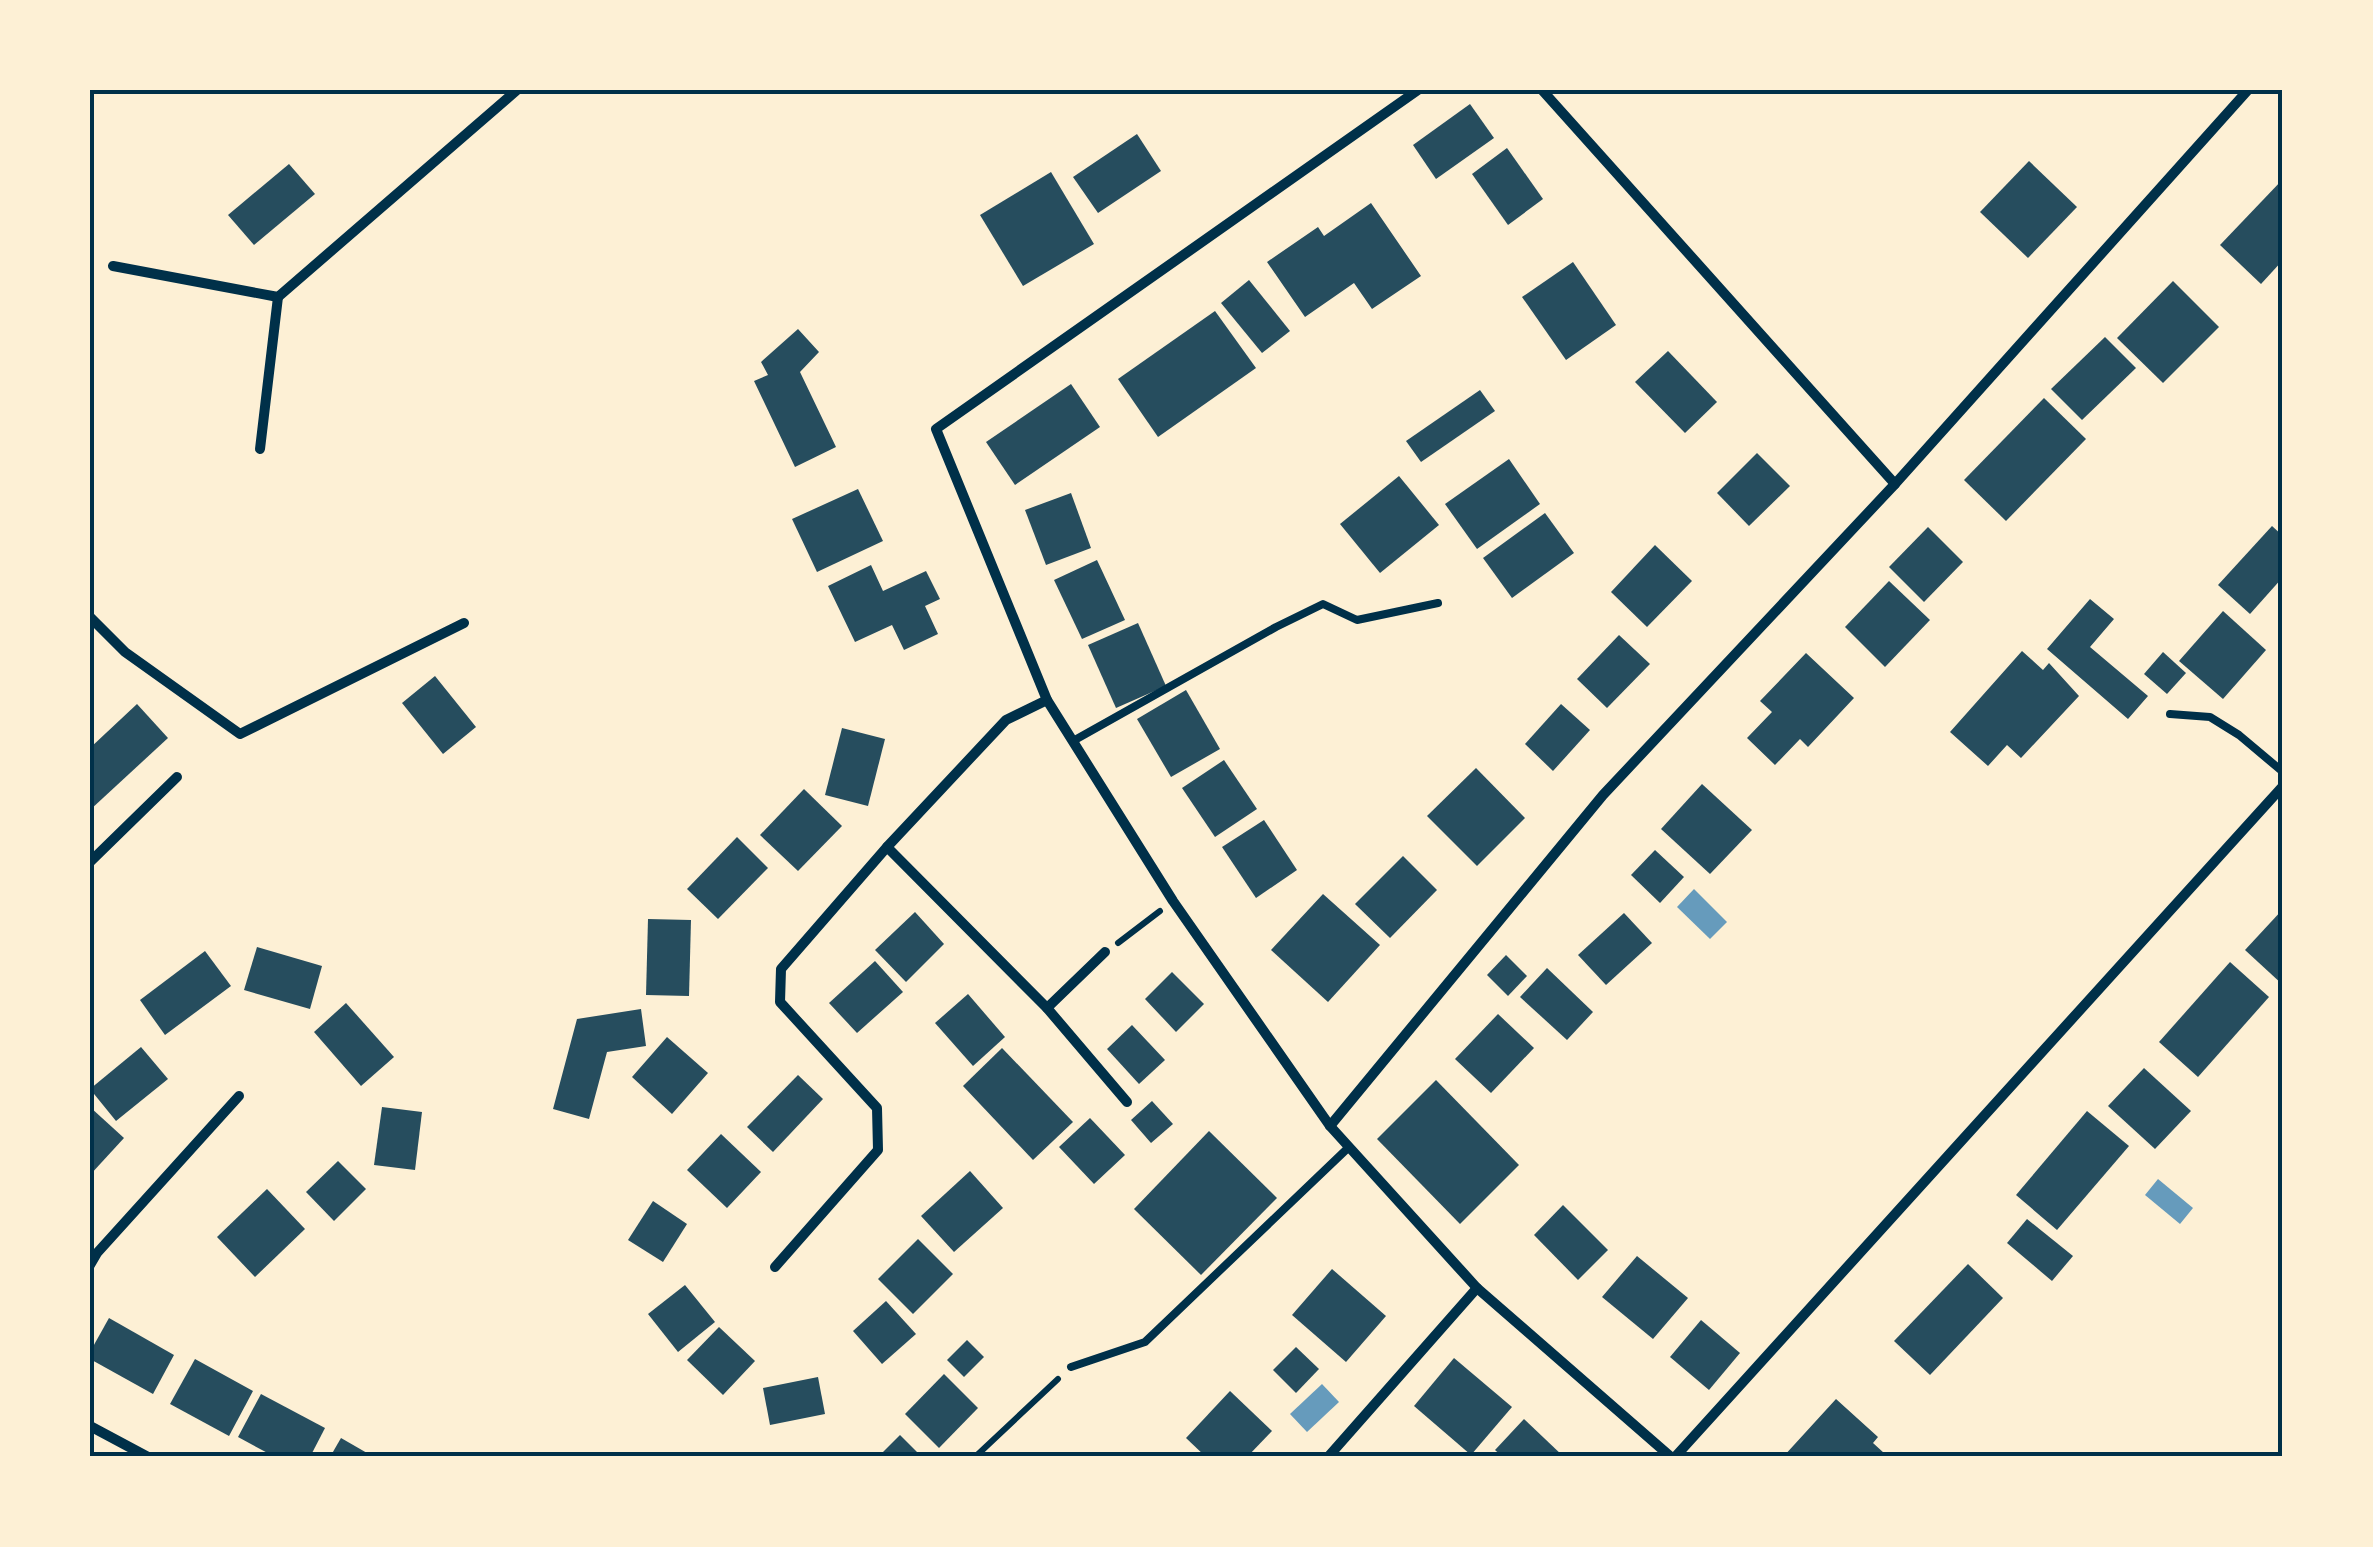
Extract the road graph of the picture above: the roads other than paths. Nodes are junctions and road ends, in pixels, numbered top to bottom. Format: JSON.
{"nodes":[{"id":1,"x":517,"y":90,"type":"edge"},
{"id":2,"x":1418,"y":90,"type":"edge"},
{"id":3,"x":1542,"y":90,"type":"edge"},
{"id":4,"x":2248,"y":90,"type":"edge"},
{"id":5,"x":113,"y":266,"type":"dead end"},
{"id":6,"x":278,"y":297,"type":"junction"},
{"id":7,"x":260,"y":450,"type":"dead end"},
{"id":8,"x":1895,"y":484,"type":"junction"},
{"id":9,"x":1438,"y":603,"type":"dead end"},
{"id":10,"x":90,"y":617,"type":"edge"},
{"id":11,"x":464,"y":623,"type":"dead end"},
{"id":12,"x":1047,"y":700,"type":"junction"},
{"id":13,"x":2170,"y":714,"type":"dead end"},
{"id":14,"x":1073,"y":741,"type":"junction"},
{"id":15,"x":2283,"y":772,"type":"edge"},
{"id":16,"x":177,"y":777,"type":"dead end"},
{"id":17,"x":2283,"y":786,"type":"edge"},
{"id":18,"x":887,"y":846,"type":"junction"},
{"id":19,"x":90,"y":862,"type":"edge"},
{"id":20,"x":1106,"y":952,"type":"road end"},
{"id":21,"x":1047,"y":1008,"type":"junction"},
{"id":22,"x":240,"y":1096,"type":"dead end"},
{"id":23,"x":1127,"y":1102,"type":"dead end"},
{"id":24,"x":1330,"y":1126,"type":"junction"},
{"id":25,"x":1349,"y":1148,"type":"junction"},
{"id":26,"x":90,"y":1265,"type":"edge"},
{"id":27,"x":775,"y":1268,"type":"dead end"},
{"id":28,"x":1477,"y":1288,"type":"junction"},
{"id":29,"x":1071,"y":1367,"type":"road end"},
{"id":30,"x":90,"y":1426,"type":"edge"},
{"id":31,"x":148,"y":1457,"type":"edge"},
{"id":32,"x":1328,"y":1457,"type":"edge"},
{"id":33,"x":1673,"y":1457,"type":"edge"}],
"edges":[{"from":1,"to":6,"type":"street"},
{"from":2,"to":12,"type":"street"},
{"from":3,"to":8,"type":"street"},
{"from":4,"to":8,"type":"street"},
{"from":5,"to":6,"type":"street"},
{"from":6,"to":7,"type":"street"},
{"from":8,"to":24,"type":"street"},
{"from":9,"to":14,"type":"lane"},
{"from":10,"to":11,"type":"street"},
{"from":12,"to":14,"type":"street"},
{"from":12,"to":18,"type":"street"},
{"from":13,"to":15,"type":"lane"},
{"from":14,"to":24,"type":"street"},
{"from":16,"to":19,"type":"street"},
{"from":17,"to":33,"type":"street"},
{"from":18,"to":21,"type":"street"},
{"from":18,"to":27,"type":"street"},
{"from":20,"to":21,"type":"street"},
{"from":21,"to":23,"type":"street"},
{"from":22,"to":26,"type":"street"},
{"from":24,"to":25,"type":"street"},
{"from":25,"to":28,"type":"street"},
{"from":25,"to":29,"type":"lane"},
{"from":28,"to":32,"type":"street"},
{"from":28,"to":33,"type":"street"},
{"from":30,"to":31,"type":"street"}]}
